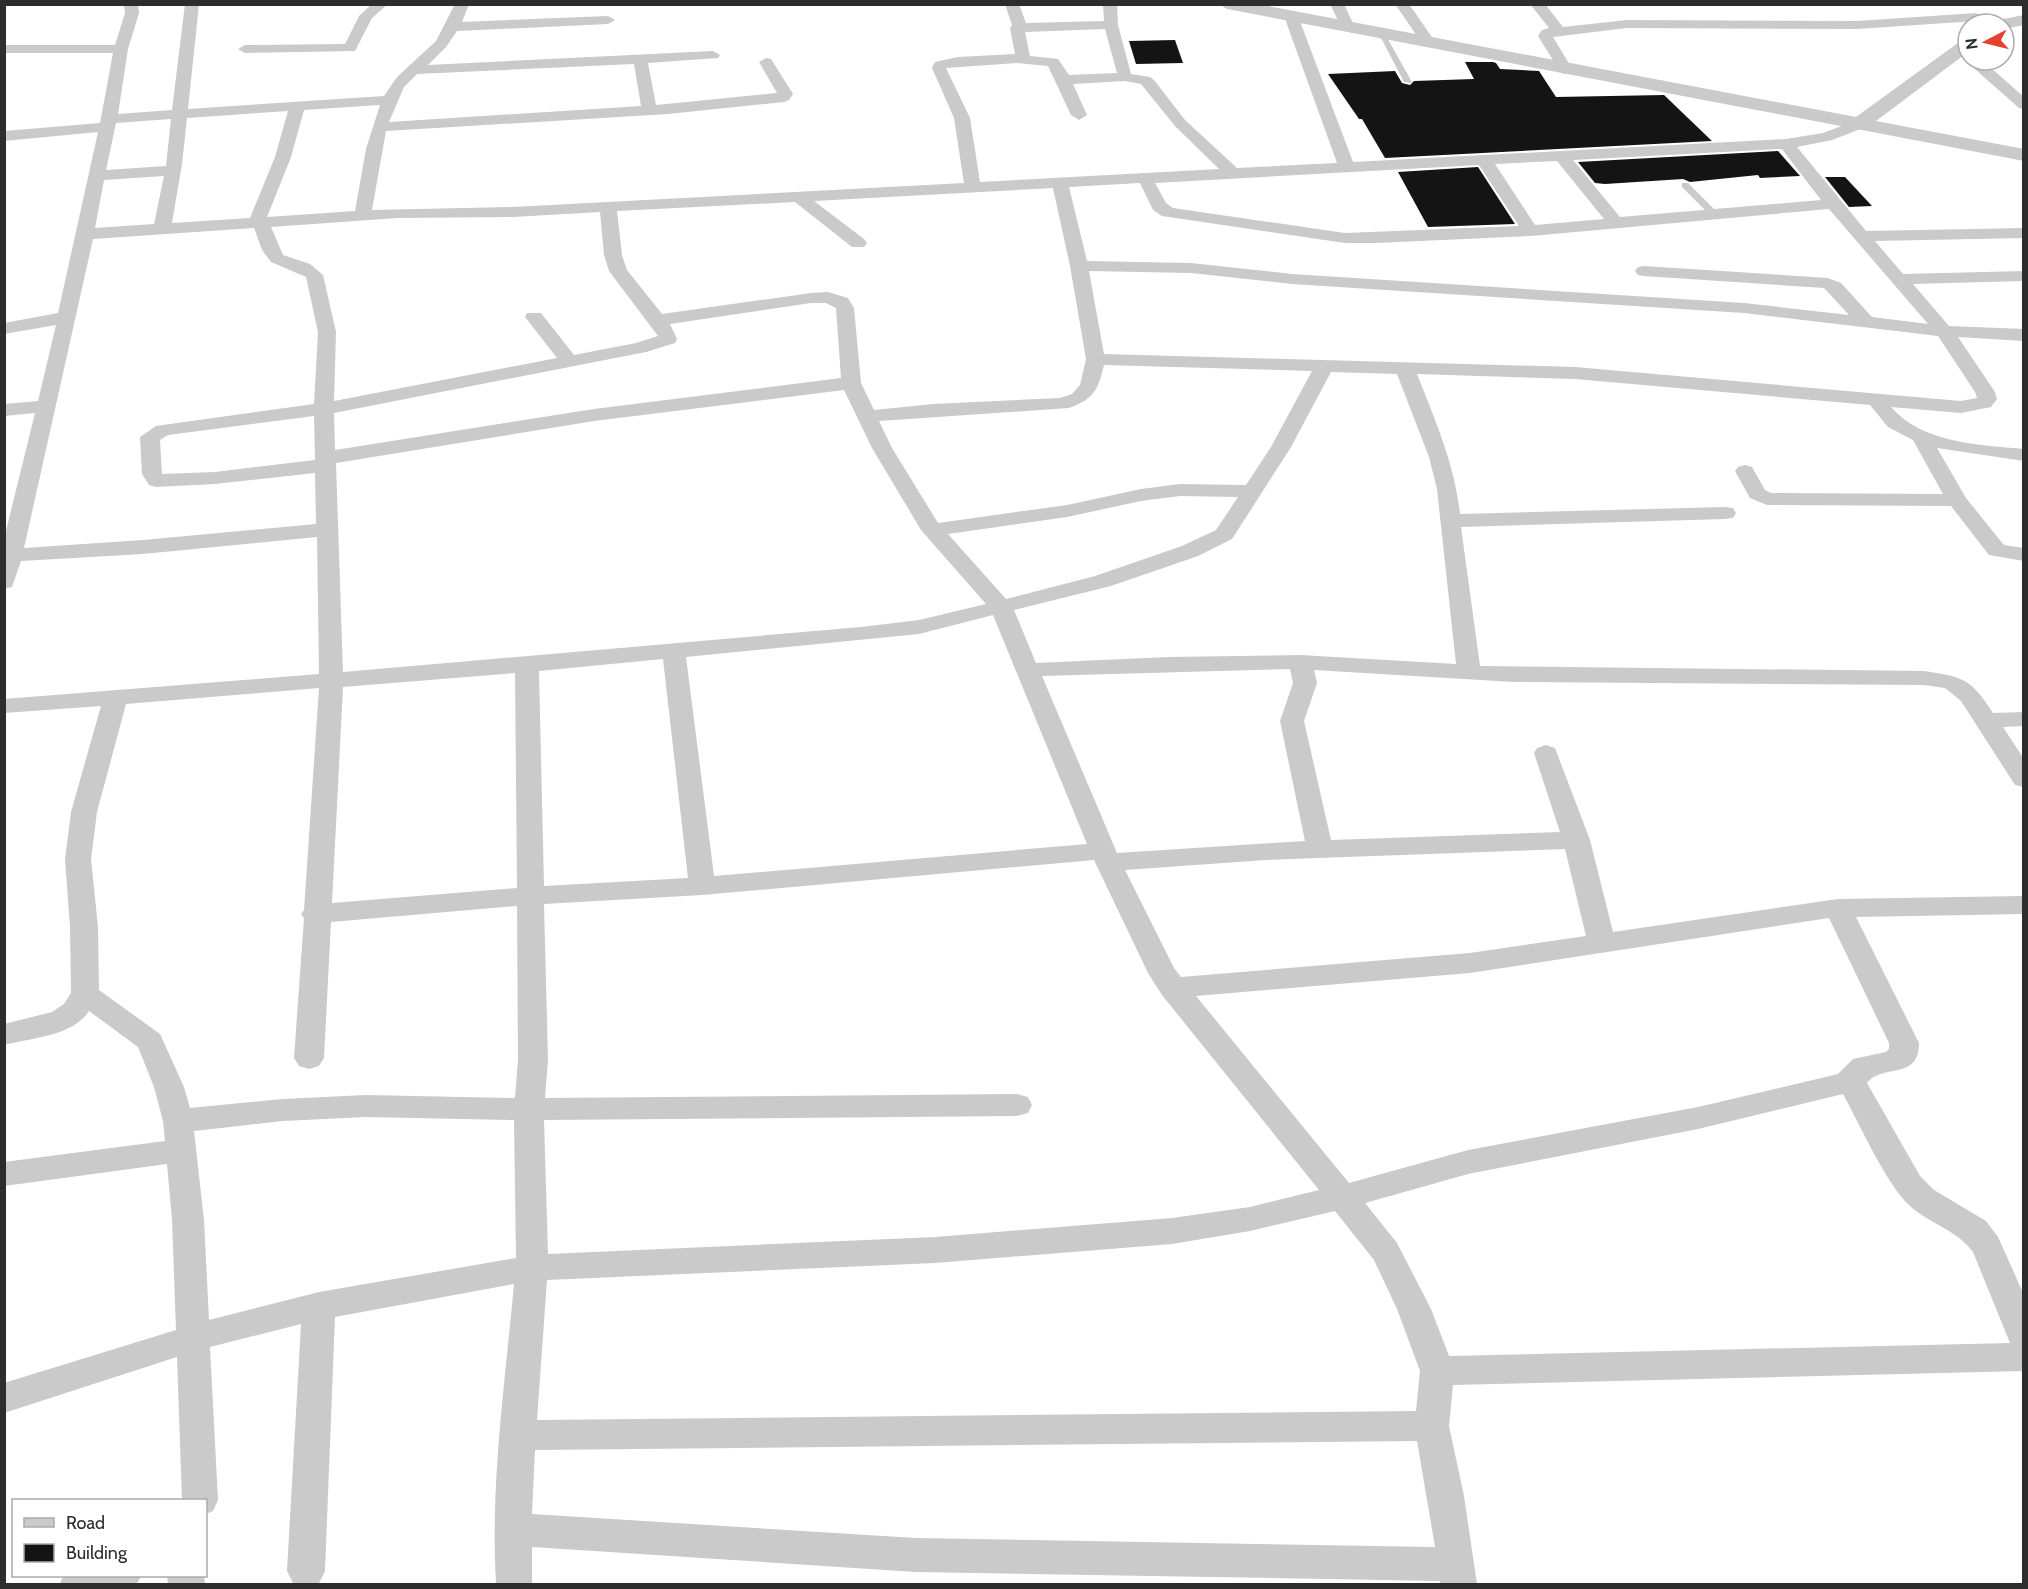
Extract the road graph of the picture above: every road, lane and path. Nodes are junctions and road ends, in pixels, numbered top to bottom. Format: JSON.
{"nodes":[{"id":1,"x":131,"y":4,"type":"edge"},
{"id":2,"x":192,"y":4,"type":"edge"},
{"id":3,"x":381,"y":4,"type":"edge"},
{"id":4,"x":462,"y":4,"type":"edge"},
{"id":5,"x":612,"y":4,"type":"edge"},
{"id":6,"x":1012,"y":4,"type":"edge"},
{"id":7,"x":1110,"y":4,"type":"edge"},
{"id":8,"x":1227,"y":4,"type":"edge"},
{"id":9,"x":1337,"y":4,"type":"edge"},
{"id":10,"x":1402,"y":4,"type":"edge"},
{"id":11,"x":1537,"y":4,"type":"edge"},
{"id":12,"x":1255,"y":7,"type":"edge"},
{"id":13,"x":1712,"y":11,"type":"dead end"},
{"id":14,"x":1794,"y":11,"type":"dead end"},
{"id":15,"x":1886,"y":11,"type":"dead end"},
{"id":16,"x":1291,"y":16,"type":"junction"},
{"id":17,"x":1956,"y":21,"type":"edge"},
{"id":18,"x":1899,"y":23,"type":"junction"},
{"id":19,"x":1728,"y":24,"type":"junction"},
{"id":20,"x":1111,"y":25,"type":"junction"},
{"id":21,"x":1809,"y":25,"type":"junction"},
{"id":22,"x":454,"y":27,"type":"junction"},
{"id":23,"x":1020,"y":27,"type":"junction"},
{"id":24,"x":1348,"y":28,"type":"junction"},
{"id":25,"x":1558,"y":30,"type":"junction"},
{"id":26,"x":1382,"y":34,"type":"junction"},
{"id":27,"x":1429,"y":43,"type":"junction"},
{"id":28,"x":4,"y":49,"type":"edge"},
{"id":29,"x":121,"y":49,"type":"junction"},
{"id":30,"x":245,"y":49,"type":"dead end"},
{"id":31,"x":713,"y":55,"type":"dead end"},
{"id":32,"x":1021,"y":58,"type":"junction"},
{"id":33,"x":640,"y":59,"type":"junction"},
{"id":34,"x":1956,"y":60,"type":"edge"},
{"id":35,"x":766,"y":62,"type":"dead end"},
{"id":36,"x":415,"y":70,"type":"junction"},
{"id":37,"x":1566,"y":70,"type":"junction"},
{"id":38,"x":1988,"y":72,"type":"edge"},
{"id":39,"x":1125,"y":77,"type":"junction"},
{"id":40,"x":1064,"y":80,"type":"junction"},
{"id":41,"x":1408,"y":82,"type":"dead end"},
{"id":42,"x":2024,"y":105,"type":"edge"},
{"id":43,"x":649,"y":110,"type":"junction"},
{"id":44,"x":296,"y":111,"type":"junction"},
{"id":45,"x":385,"y":113,"type":"junction"},
{"id":46,"x":178,"y":114,"type":"junction"},
{"id":47,"x":1079,"y":115,"type":"dead end"},
{"id":48,"x":108,"y":123,"type":"junction"},
{"id":49,"x":1858,"y":125,"type":"junction"},
{"id":50,"x":42,"y":132,"type":"junction"},
{"id":51,"x":4,"y":136,"type":"edge"},
{"id":52,"x":1786,"y":144,"type":"junction"},
{"id":53,"x":4,"y":148,"type":"edge"},
{"id":54,"x":2024,"y":155,"type":"edge"},
{"id":55,"x":1561,"y":156,"type":"junction"},
{"id":56,"x":1484,"y":160,"type":"junction"},
{"id":57,"x":1347,"y":168,"type":"junction"},
{"id":58,"x":173,"y":170,"type":"junction"},
{"id":59,"x":1233,"y":174,"type":"junction"},
{"id":60,"x":96,"y":177,"type":"junction"},
{"id":61,"x":1145,"y":178,"type":"junction"},
{"id":62,"x":1060,"y":183,"type":"junction"},
{"id":63,"x":1684,"y":185,"type":"dead end"},
{"id":64,"x":973,"y":188,"type":"junction"},
{"id":65,"x":799,"y":197,"type":"junction"},
{"id":66,"x":1833,"y":204,"type":"junction"},
{"id":67,"x":608,"y":207,"type":"junction"},
{"id":68,"x":1715,"y":214,"type":"junction"},
{"id":69,"x":363,"y":215,"type":"junction"},
{"id":70,"x":259,"y":223,"type":"junction"},
{"id":71,"x":1616,"y":224,"type":"junction"},
{"id":72,"x":162,"y":229,"type":"junction"},
{"id":73,"x":1531,"y":231,"type":"junction"},
{"id":74,"x":2024,"y":233,"type":"edge"},
{"id":75,"x":85,"y":234,"type":"junction"},
{"id":76,"x":1861,"y":237,"type":"junction"},
{"id":77,"x":858,"y":243,"type":"dead end"},
{"id":78,"x":1079,"y":266,"type":"junction"},
{"id":79,"x":1644,"y":271,"type":"dead end"},
{"id":80,"x":2024,"y":276,"type":"edge"},
{"id":81,"x":1899,"y":279,"type":"junction"},
{"id":82,"x":66,"y":317,"type":"junction"},
{"id":83,"x":534,"y":317,"type":"dead end"},
{"id":84,"x":657,"y":320,"type":"junction"},
{"id":85,"x":1865,"y":321,"type":"junction"},
{"id":86,"x":4,"y":329,"type":"edge"},
{"id":87,"x":1944,"y":331,"type":"junction"},
{"id":88,"x":2024,"y":335,"type":"edge"},
{"id":89,"x":1096,"y":359,"type":"junction"},
{"id":90,"x":570,"y":362,"type":"junction"},
{"id":91,"x":1324,"y":367,"type":"junction"},
{"id":92,"x":1406,"y":369,"type":"junction"},
{"id":93,"x":851,"y":383,"type":"junction"},
{"id":94,"x":1875,"y":398,"type":"junction"},
{"id":95,"x":46,"y":406,"type":"junction"},
{"id":96,"x":325,"y":409,"type":"junction"},
{"id":97,"x":4,"y":410,"type":"edge"},
{"id":98,"x":868,"y":416,"type":"junction"},
{"id":99,"x":1922,"y":437,"type":"junction"},
{"id":100,"x":2024,"y":455,"type":"edge"},
{"id":101,"x":327,"y":461,"type":"junction"},
{"id":102,"x":1745,"y":471,"type":"dead end"},
{"id":103,"x":1253,"y":491,"type":"junction"},
{"id":104,"x":1957,"y":500,"type":"junction"},
{"id":105,"x":1725,"y":513,"type":"dead end"},
{"id":106,"x":1451,"y":521,"type":"junction"},
{"id":107,"x":328,"y":529,"type":"junction"},
{"id":108,"x":932,"y":530,"type":"junction"},
{"id":109,"x":12,"y":555,"type":"junction"},
{"id":110,"x":2024,"y":555,"type":"edge"},
{"id":111,"x":4,"y":582,"type":"edge"},
{"id":112,"x":1001,"y":607,"type":"junction"},
{"id":113,"x":674,"y":651,"type":"junction"},
{"id":114,"x":1300,"y":662,"type":"junction"},
{"id":115,"x":527,"y":665,"type":"junction"},
{"id":116,"x":1028,"y":670,"type":"junction"},
{"id":117,"x":1469,"y":673,"type":"junction"},
{"id":118,"x":331,"y":681,"type":"junction"},
{"id":119,"x":115,"y":698,"type":"junction"},
{"id":120,"x":4,"y":706,"type":"edge"},
{"id":121,"x":2024,"y":719,"type":"edge"},
{"id":122,"x":1987,"y":721,"type":"junction"},
{"id":123,"x":1546,"y":753,"type":"dead end"},
{"id":124,"x":2024,"y":779,"type":"edge"},
{"id":125,"x":1577,"y":840,"type":"junction"},
{"id":126,"x":1320,"y":850,"type":"junction"},
{"id":127,"x":1106,"y":857,"type":"junction"},
{"id":128,"x":702,"y":886,"type":"junction"},
{"id":129,"x":529,"y":896,"type":"junction"},
{"id":130,"x":2024,"y":905,"type":"edge"},
{"id":131,"x":1838,"y":908,"type":"junction"},
{"id":132,"x":315,"y":914,"type":"junction"},
{"id":133,"x":1602,"y":944,"type":"junction"},
{"id":134,"x":1172,"y":988,"type":"junction"},
{"id":135,"x":85,"y":994,"type":"junction"},
{"id":136,"x":4,"y":1035,"type":"edge"},
{"id":137,"x":309,"y":1058,"type":"dead end"},
{"id":138,"x":1851,"y":1081,"type":"junction"},
{"id":139,"x":1017,"y":1105,"type":"dead end"},
{"id":140,"x":530,"y":1109,"type":"junction"},
{"id":141,"x":178,"y":1121,"type":"junction"},
{"id":142,"x":179,"y":1151,"type":"junction"},
{"id":143,"x":4,"y":1174,"type":"edge"},
{"id":144,"x":1343,"y":1197,"type":"junction"},
{"id":145,"x":532,"y":1268,"type":"junction"},
{"id":146,"x":320,"y":1306,"type":"junction"},
{"id":147,"x":2024,"y":1337,"type":"edge"},
{"id":148,"x":194,"y":1338,"type":"junction"},
{"id":149,"x":2024,"y":1357,"type":"edge"},
{"id":150,"x":1437,"y":1371,"type":"junction"},
{"id":151,"x":4,"y":1398,"type":"edge"},
{"id":152,"x":1431,"y":1426,"type":"junction"},
{"id":153,"x":518,"y":1435,"type":"junction"},
{"id":154,"x":200,"y":1499,"type":"edge"},
{"id":155,"x":513,"y":1529,"type":"junction"},
{"id":156,"x":306,"y":1571,"type":"dead end"},
{"id":157,"x":1457,"y":1574,"type":"edge"},
{"id":158,"x":112,"y":1577,"type":"edge"},
{"id":159,"x":78,"y":1584,"type":"edge"},
{"id":160,"x":514,"y":1584,"type":"edge"}],
"edges":[{"from":1,"to":29,"type":"street"},
{"from":2,"to":46,"type":"street"},
{"from":3,"to":30,"type":"street"},
{"from":4,"to":22,"type":"street"},
{"from":5,"to":22,"type":"street"},
{"from":6,"to":23,"type":"street"},
{"from":7,"to":20,"type":"street"},
{"from":8,"to":12,"type":"street"},
{"from":9,"to":24,"type":"street"},
{"from":10,"to":27,"type":"street"},
{"from":11,"to":25,"type":"street"},
{"from":12,"to":16,"type":"street"},
{"from":13,"to":19,"type":"street"},
{"from":14,"to":21,"type":"street"},
{"from":15,"to":18,"type":"street"},
{"from":16,"to":24,"type":"street"},
{"from":16,"to":57,"type":"street"},
{"from":17,"to":18,"type":"street"},
{"from":18,"to":21,"type":"street"},
{"from":19,"to":21,"type":"street"},
{"from":19,"to":25,"type":"street"},
{"from":20,"to":23,"type":"street"},
{"from":20,"to":39,"type":"street"},
{"from":22,"to":36,"type":"street"},
{"from":23,"to":32,"type":"street"},
{"from":24,"to":26,"type":"street"},
{"from":25,"to":37,"type":"street"},
{"from":26,"to":27,"type":"street"},
{"from":26,"to":41,"type":"lane"},
{"from":27,"to":37,"type":"street"},
{"from":28,"to":29,"type":"street"},
{"from":29,"to":48,"type":"street"},
{"from":31,"to":33,"type":"street"},
{"from":32,"to":40,"type":"street"},
{"from":32,"to":64,"type":"street"},
{"from":33,"to":36,"type":"street"},
{"from":33,"to":43,"type":"street"},
{"from":34,"to":49,"type":"street"},
{"from":35,"to":43,"type":"street"},
{"from":36,"to":45,"type":"street"},
{"from":37,"to":49,"type":"street"},
{"from":38,"to":42,"type":"street"},
{"from":39,"to":40,"type":"street"},
{"from":39,"to":59,"type":"street"},
{"from":40,"to":47,"type":"street"},
{"from":43,"to":45,"type":"street"},
{"from":44,"to":45,"type":"street"},
{"from":44,"to":46,"type":"street"},
{"from":44,"to":70,"type":"street"},
{"from":45,"to":69,"type":"street"},
{"from":46,"to":48,"type":"street"},
{"from":46,"to":58,"type":"street"},
{"from":48,"to":50,"type":"street"},
{"from":48,"to":60,"type":"street"},
{"from":49,"to":52,"type":"street"},
{"from":49,"to":54,"type":"street"},
{"from":50,"to":51,"type":"street"},
{"from":50,"to":53,"type":"street"},
{"from":52,"to":55,"type":"street"},
{"from":52,"to":66,"type":"street"},
{"from":55,"to":56,"type":"street"},
{"from":55,"to":71,"type":"street"},
{"from":56,"to":57,"type":"street"},
{"from":56,"to":73,"type":"street"},
{"from":57,"to":59,"type":"street"},
{"from":58,"to":60,"type":"street"},
{"from":58,"to":72,"type":"street"},
{"from":59,"to":61,"type":"street"},
{"from":60,"to":75,"type":"street"},
{"from":61,"to":62,"type":"street"},
{"from":61,"to":73,"type":"street"},
{"from":62,"to":64,"type":"street"},
{"from":62,"to":78,"type":"street"},
{"from":63,"to":68,"type":"lane"},
{"from":64,"to":65,"type":"street"},
{"from":65,"to":67,"type":"street"},
{"from":65,"to":77,"type":"street"},
{"from":66,"to":68,"type":"street"},
{"from":66,"to":76,"type":"street"},
{"from":67,"to":69,"type":"street"},
{"from":67,"to":84,"type":"street"},
{"from":68,"to":71,"type":"street"},
{"from":69,"to":70,"type":"street"},
{"from":70,"to":72,"type":"street"},
{"from":70,"to":96,"type":"street"},
{"from":71,"to":73,"type":"street"},
{"from":72,"to":75,"type":"street"},
{"from":74,"to":76,"type":"street"},
{"from":75,"to":82,"type":"street"},
{"from":76,"to":81,"type":"street"},
{"from":78,"to":85,"type":"street"},
{"from":78,"to":89,"type":"street"},
{"from":79,"to":85,"type":"street"},
{"from":80,"to":81,"type":"street"},
{"from":81,"to":87,"type":"street"},
{"from":82,"to":86,"type":"street"},
{"from":82,"to":95,"type":"street"},
{"from":83,"to":90,"type":"street"},
{"from":84,"to":90,"type":"street"},
{"from":84,"to":93,"type":"street"},
{"from":85,"to":87,"type":"street"},
{"from":87,"to":88,"type":"street"},
{"from":87,"to":94,"type":"street"},
{"from":89,"to":91,"type":"street"},
{"from":89,"to":98,"type":"street"},
{"from":90,"to":96,"type":"street"},
{"from":91,"to":92,"type":"street"},
{"from":91,"to":103,"type":"street"},
{"from":92,"to":94,"type":"street"},
{"from":92,"to":106,"type":"street"},
{"from":93,"to":98,"type":"street"},
{"from":93,"to":101,"type":"street"},
{"from":94,"to":99,"type":"street"},
{"from":95,"to":97,"type":"street"},
{"from":95,"to":109,"type":"street"},
{"from":96,"to":101,"type":"street"},
{"from":96,"to":101,"type":"street"},
{"from":98,"to":108,"type":"street"},
{"from":99,"to":100,"type":"street"},
{"from":99,"to":104,"type":"street"},
{"from":101,"to":107,"type":"street"},
{"from":102,"to":104,"type":"street"},
{"from":103,"to":108,"type":"street"},
{"from":103,"to":112,"type":"street"},
{"from":104,"to":110,"type":"street"},
{"from":105,"to":106,"type":"street"},
{"from":106,"to":117,"type":"street"},
{"from":107,"to":109,"type":"street"},
{"from":107,"to":118,"type":"street"},
{"from":108,"to":112,"type":"street"},
{"from":109,"to":111,"type":"street"},
{"from":112,"to":113,"type":"street"},
{"from":112,"to":116,"type":"street"},
{"from":113,"to":115,"type":"street"},
{"from":113,"to":128,"type":"street"},
{"from":114,"to":116,"type":"street"},
{"from":114,"to":117,"type":"street"},
{"from":114,"to":126,"type":"street"},
{"from":115,"to":118,"type":"street"},
{"from":115,"to":129,"type":"street"},
{"from":116,"to":127,"type":"street"},
{"from":117,"to":122,"type":"street"},
{"from":118,"to":119,"type":"street"},
{"from":118,"to":132,"type":"street"},
{"from":119,"to":120,"type":"street"},
{"from":119,"to":135,"type":"street"},
{"from":121,"to":122,"type":"street"},
{"from":122,"to":124,"type":"street"},
{"from":123,"to":125,"type":"street"},
{"from":125,"to":126,"type":"street"},
{"from":125,"to":133,"type":"street"},
{"from":126,"to":127,"type":"street"},
{"from":127,"to":128,"type":"street"},
{"from":127,"to":134,"type":"street"},
{"from":128,"to":129,"type":"street"},
{"from":129,"to":132,"type":"street"},
{"from":129,"to":140,"type":"street"},
{"from":130,"to":131,"type":"street"},
{"from":131,"to":133,"type":"street"},
{"from":131,"to":138,"type":"street"},
{"from":132,"to":137,"type":"street"},
{"from":133,"to":134,"type":"street"},
{"from":134,"to":144,"type":"street"},
{"from":135,"to":136,"type":"street"},
{"from":135,"to":141,"type":"street"},
{"from":138,"to":144,"type":"street"},
{"from":138,"to":147,"type":"street"},
{"from":139,"to":140,"type":"street"},
{"from":140,"to":141,"type":"street"},
{"from":140,"to":145,"type":"street"},
{"from":141,"to":142,"type":"street"},
{"from":142,"to":143,"type":"street"},
{"from":142,"to":148,"type":"street"},
{"from":144,"to":145,"type":"street"},
{"from":144,"to":150,"type":"street"},
{"from":145,"to":146,"type":"street"},
{"from":145,"to":153,"type":"street"},
{"from":146,"to":148,"type":"street"},
{"from":146,"to":156,"type":"street"},
{"from":148,"to":151,"type":"street"},
{"from":148,"to":154,"type":"street"},
{"from":149,"to":150,"type":"street"},
{"from":150,"to":152,"type":"street"},
{"from":152,"to":153,"type":"street"},
{"from":152,"to":157,"type":"street"},
{"from":153,"to":155,"type":"street"},
{"from":155,"to":157,"type":"street"},
{"from":155,"to":160,"type":"street"},
{"from":158,"to":159,"type":"street"}]}
